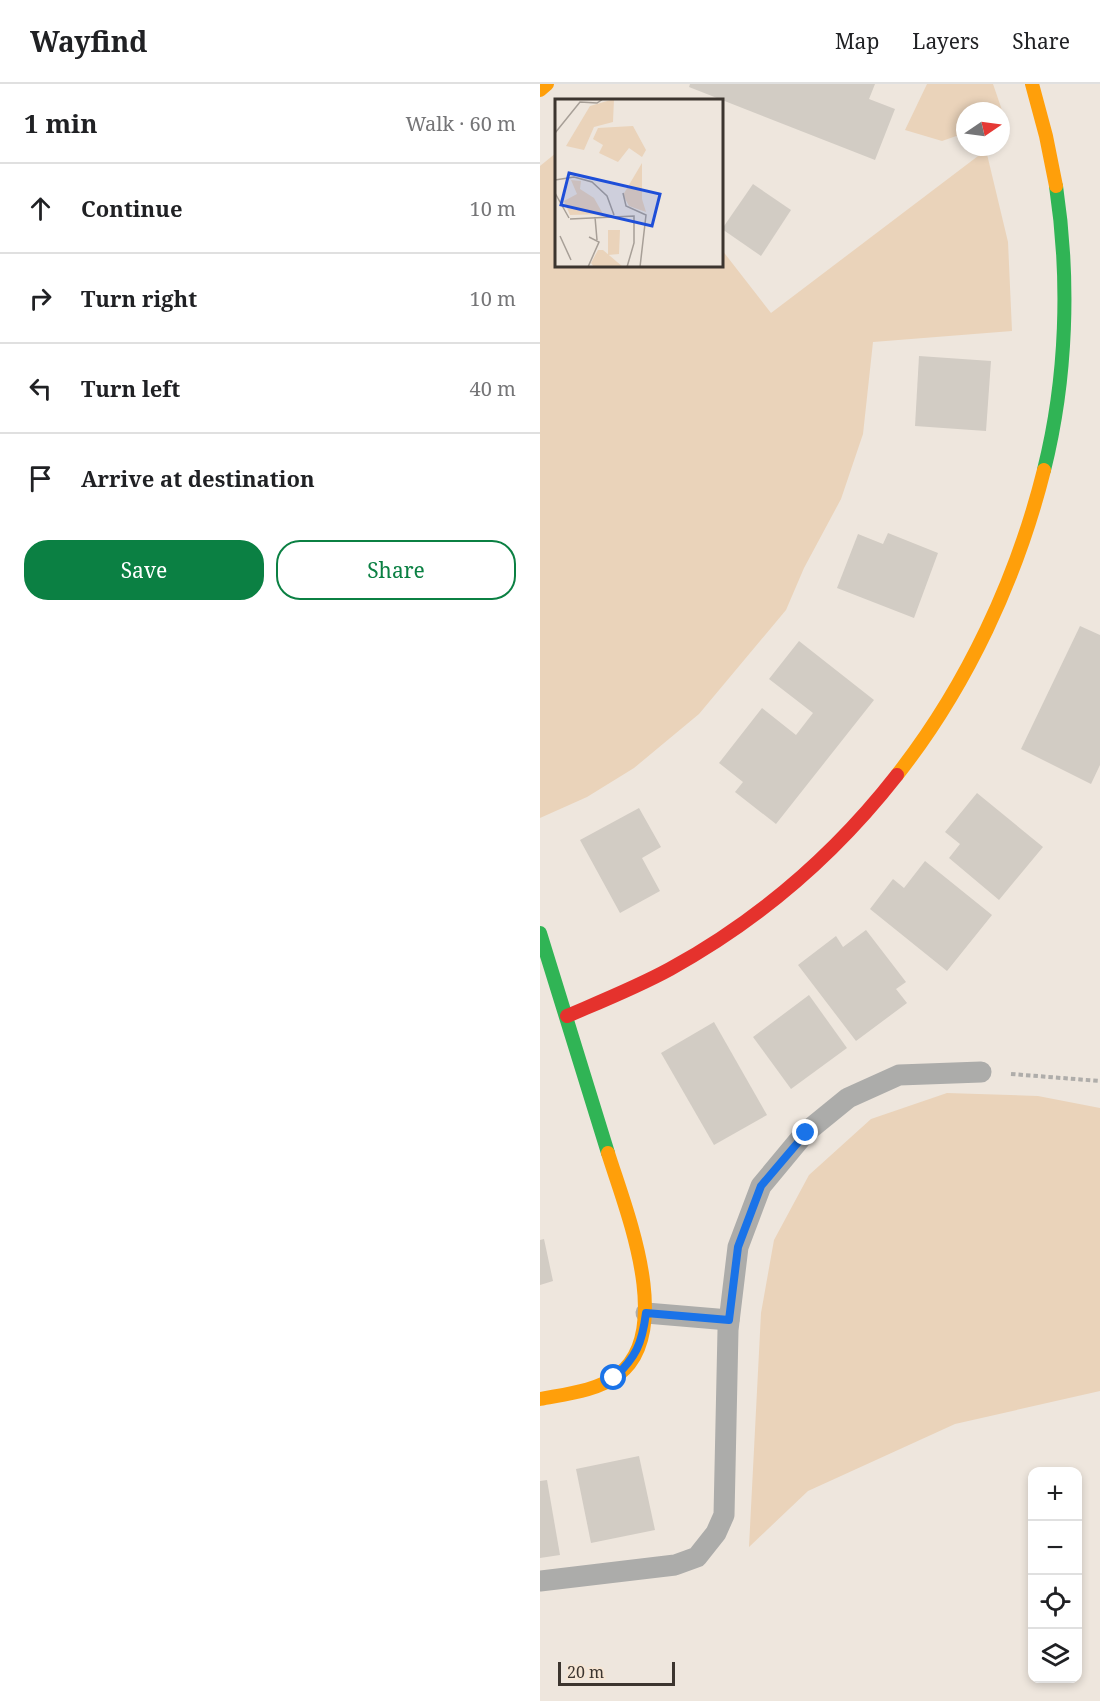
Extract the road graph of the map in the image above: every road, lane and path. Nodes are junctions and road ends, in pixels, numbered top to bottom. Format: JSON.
{"nodes":[{"id":1,"x":547,"y":84,"type":"edge"},
{"id":2,"x":1032,"y":84,"type":"edge"},
{"id":3,"x":540,"y":90,"type":"edge"},
{"id":4,"x":540,"y":933,"type":"edge"},
{"id":5,"x":567,"y":1016,"type":"junction"},
{"id":6,"x":981,"y":1072,"type":"joint"},
{"id":7,"x":1100,"y":1081,"type":"edge"},
{"id":8,"x":646,"y":1313,"type":"junction"},
{"id":9,"x":729,"y":1320,"type":"junction"},
{"id":10,"x":540,"y":1399,"type":"edge"},
{"id":11,"x":540,"y":1581,"type":"edge"}],
"edges":[{"from":1,"to":3,"type":"street"},
{"from":2,"to":5,"type":"street"},
{"from":4,"to":5,"type":"street"},
{"from":5,"to":8,"type":"street"},
{"from":6,"to":7,"type":"path"},
{"from":6,"to":9,"type":"lane"},
{"from":8,"to":9,"type":"lane"},
{"from":8,"to":10,"type":"street"},
{"from":9,"to":11,"type":"lane"}]}
